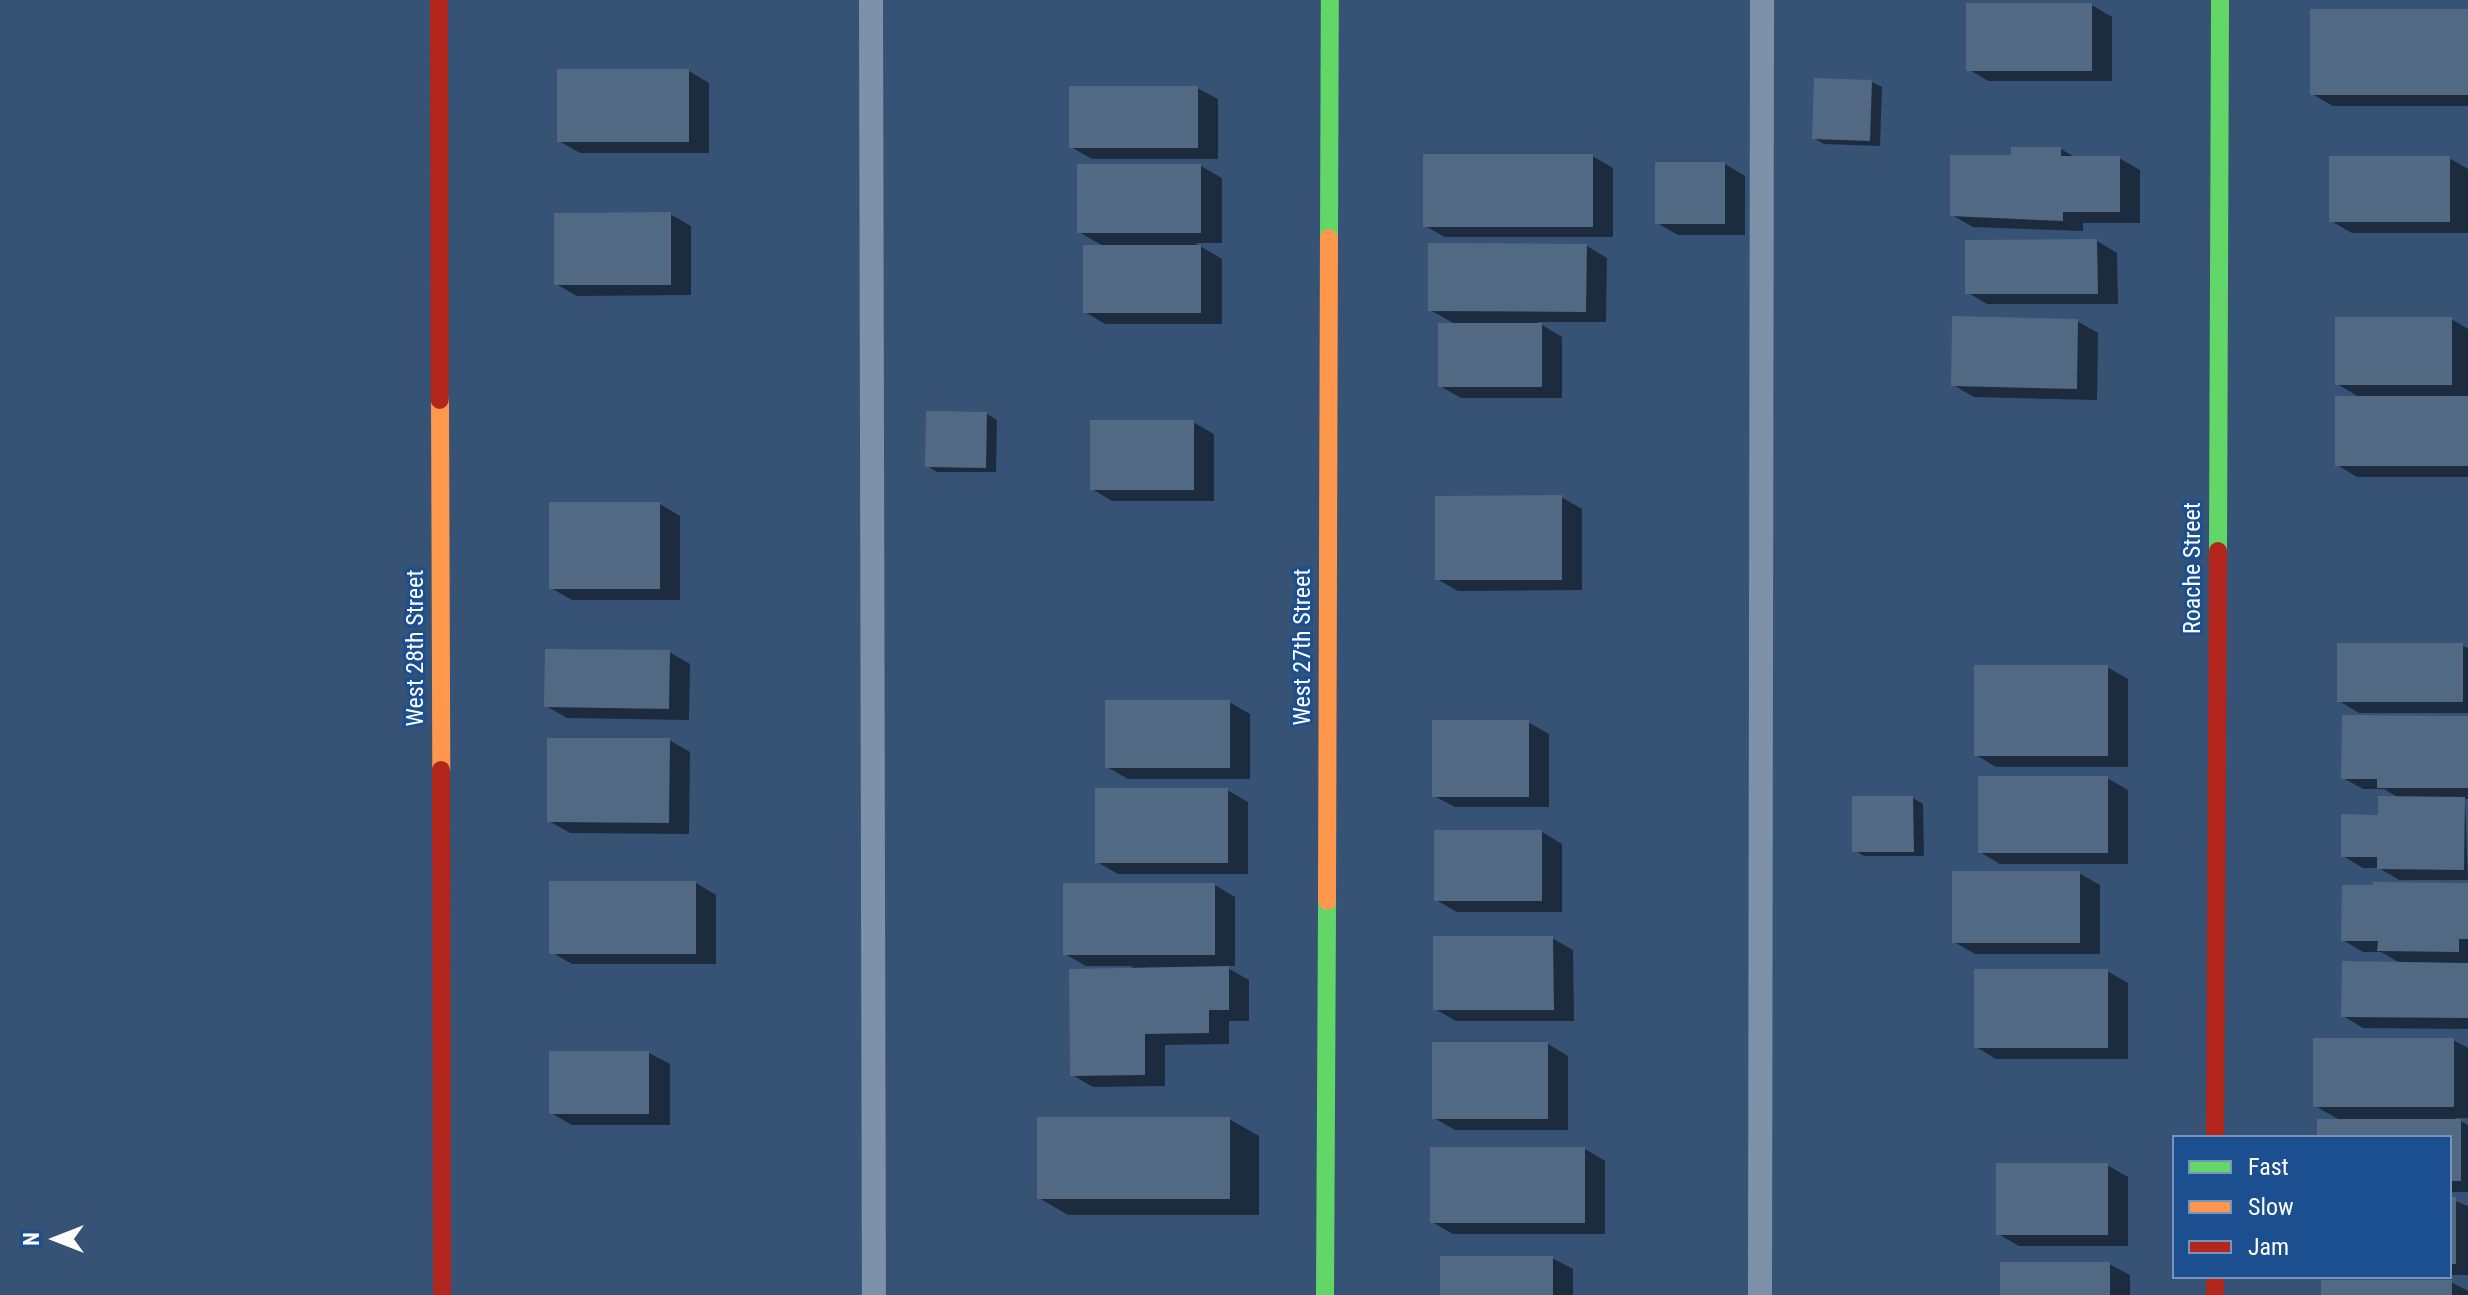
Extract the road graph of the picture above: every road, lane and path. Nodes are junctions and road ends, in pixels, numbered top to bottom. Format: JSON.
{"nodes":[{"id":1,"x":439,"y":0,"type":"edge"},
{"id":2,"x":871,"y":0,"type":"edge"},
{"id":3,"x":1330,"y":0,"type":"edge"},
{"id":4,"x":1762,"y":0,"type":"edge"},
{"id":5,"x":2220,"y":0,"type":"edge"},
{"id":6,"x":2215,"y":1135,"type":"edge"},
{"id":7,"x":442,"y":1295,"type":"edge"},
{"id":8,"x":874,"y":1295,"type":"edge"},
{"id":9,"x":1325,"y":1295,"type":"edge"},
{"id":10,"x":1760,"y":1295,"type":"edge"}],
"edges":[{"from":1,"to":7,"type":"street","name":"West 28th Street"},
{"from":2,"to":8,"type":"lane"},
{"from":3,"to":9,"type":"street","name":"West 27th Street"},
{"from":4,"to":10,"type":"lane"},
{"from":5,"to":6,"type":"street","name":"Roache Street"}]}
